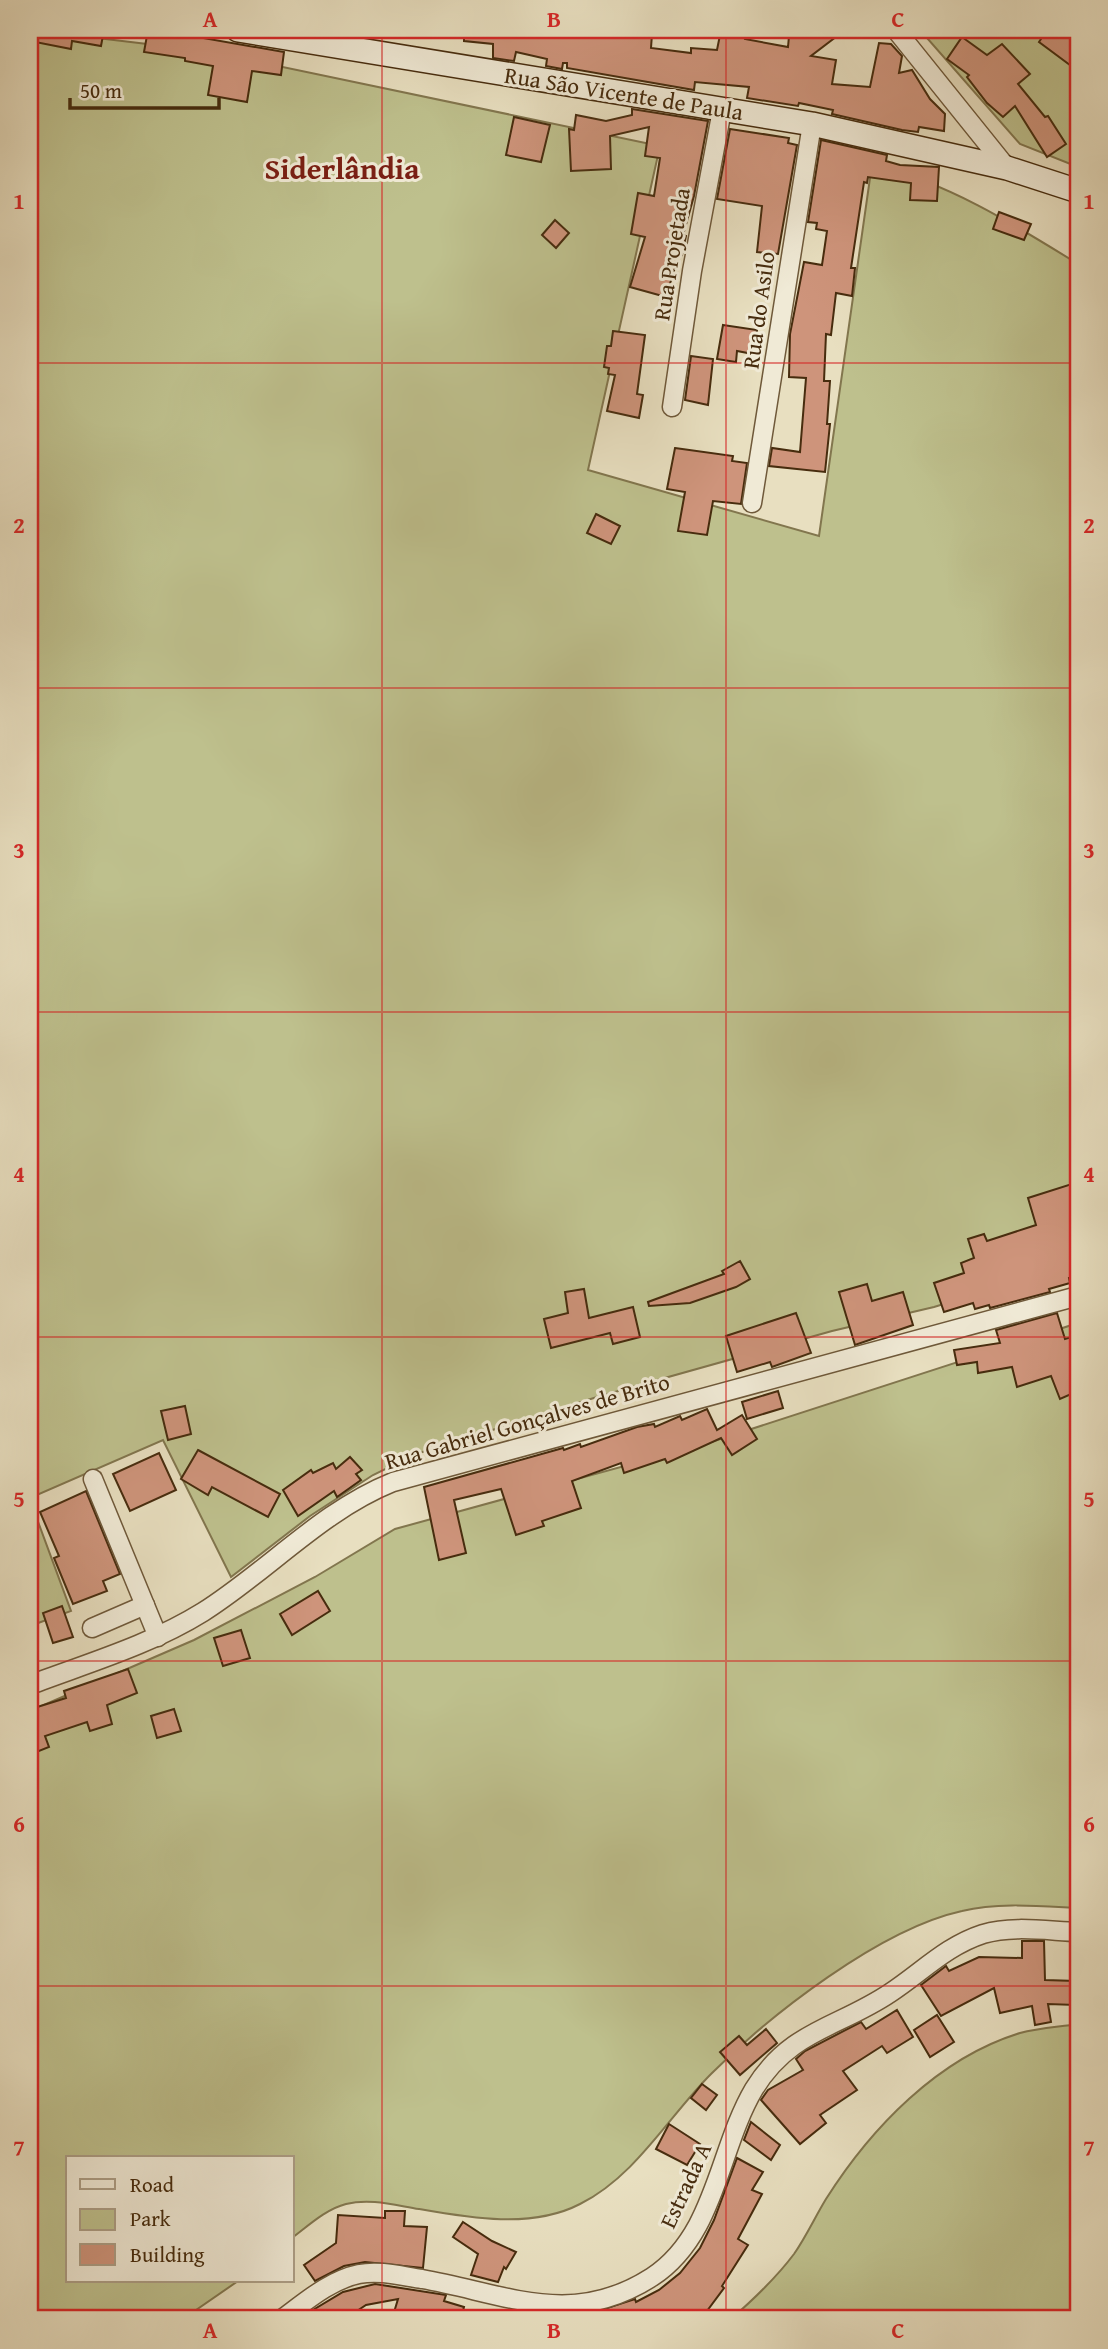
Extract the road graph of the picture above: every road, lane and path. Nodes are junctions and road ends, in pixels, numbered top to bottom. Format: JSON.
{"nodes":[{"id":1,"x":238,"y":30,"type":"edge"},
{"id":2,"x":896,"y":30,"type":"edge"},
{"id":3,"x":722,"y":110,"type":"junction"},
{"id":4,"x":812,"y":124,"type":"junction"},
{"id":5,"x":1007,"y":168,"type":"junction"},
{"id":6,"x":1078,"y":191,"type":"edge"},
{"id":7,"x":672,"y":407,"type":"dead end"},
{"id":8,"x":752,"y":503,"type":"dead end"},
{"id":9,"x":1078,"y":1296,"type":"edge"},
{"id":10,"x":93,"y":1479,"type":"dead end"},
{"id":11,"x":145,"y":1605,"type":"junction"},
{"id":12,"x":92,"y":1629,"type":"dead end"},
{"id":13,"x":158,"y":1637,"type":"junction"},
{"id":14,"x":30,"y":1685,"type":"edge"},
{"id":15,"x":1078,"y":1932,"type":"edge"},
{"id":16,"x":282,"y":2319,"type":"edge"}],
"edges":[{"from":1,"to":3,"type":"street","name":"Rua São Vicente de Paula"},
{"from":2,"to":5,"type":"street"},
{"from":3,"to":4,"type":"street","name":"Rua São Vicente de Paula"},
{"from":3,"to":7,"type":"street","name":"Rua Projetada"},
{"from":4,"to":5,"type":"street","name":"Rua São Vicente de Paula"},
{"from":4,"to":8,"type":"street","name":"Rua do Asilo"},
{"from":5,"to":6,"type":"street","name":"Rua São Vicente de Paula"},
{"from":9,"to":13,"type":"street","name":"Rua Gabriel Gonçalves de Brito"},
{"from":10,"to":11,"type":"street"},
{"from":11,"to":12,"type":"street"},
{"from":11,"to":13,"type":"street"},
{"from":13,"to":14,"type":"street","name":"Rua Gabriel Gonçalves de Brito"},
{"from":15,"to":16,"type":"street","name":"Estrada A"}]}
